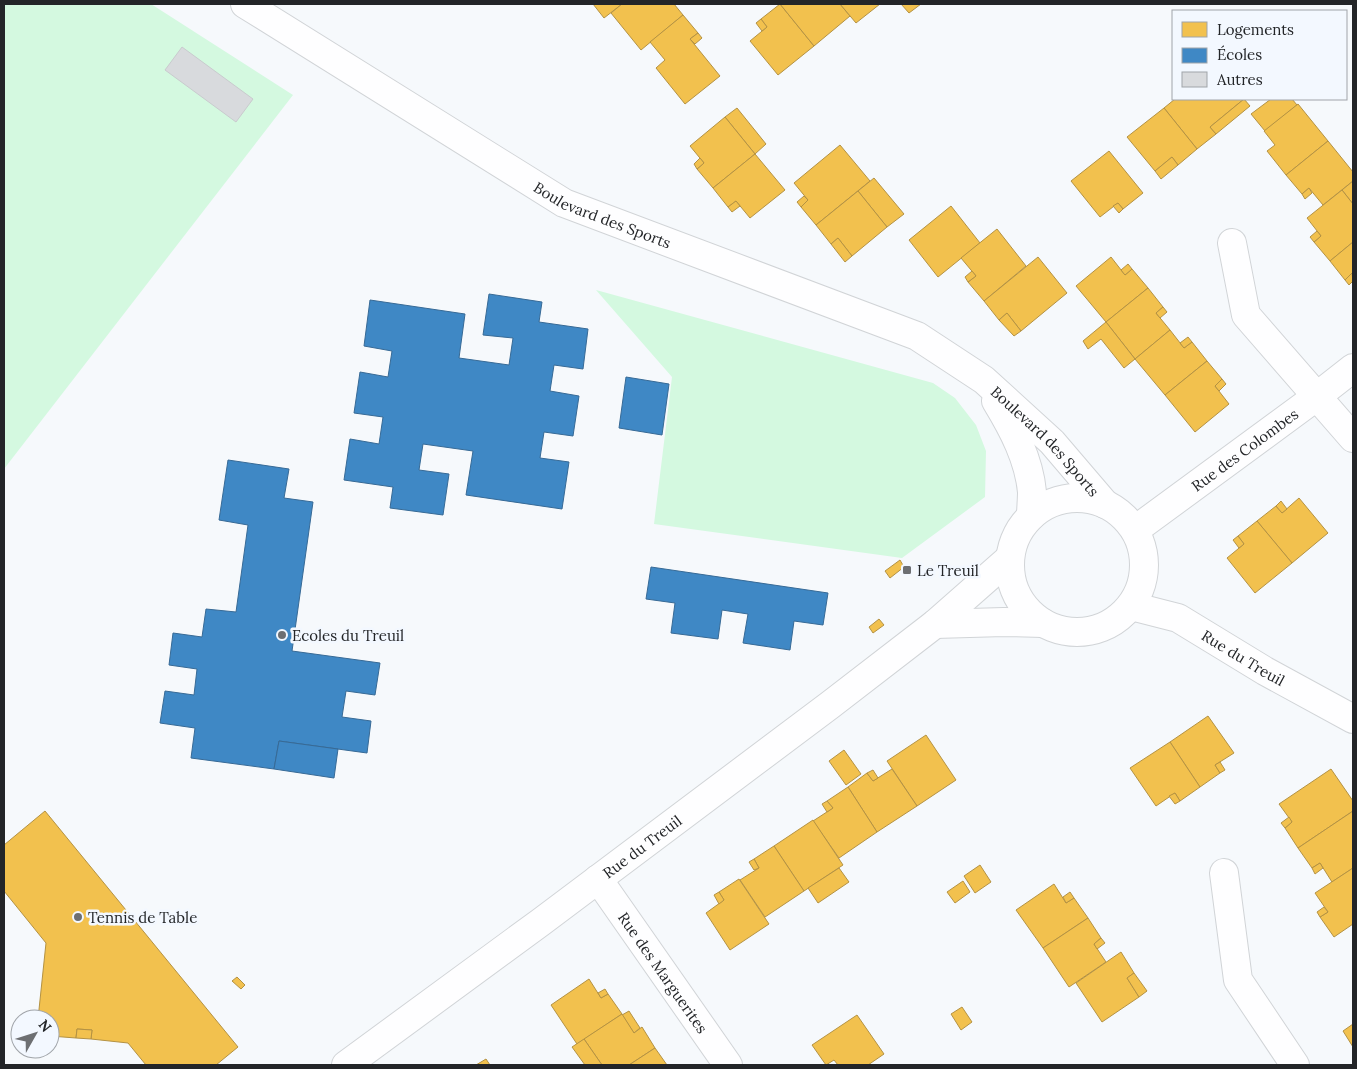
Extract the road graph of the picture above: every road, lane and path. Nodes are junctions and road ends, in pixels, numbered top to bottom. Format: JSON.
{"nodes":[{"id":1,"x":245,"y":4,"type":"edge"},
{"id":2,"x":1232,"y":244,"type":"dead end"},
{"id":3,"x":1353,"y":368,"type":"edge"},
{"id":4,"x":984,"y":380,"type":"junction"},
{"id":5,"x":1316,"y":397,"type":"junction"},
{"id":6,"x":1353,"y":438,"type":"edge"},
{"id":7,"x":1104,"y":504,"type":"junction"},
{"id":8,"x":1031,"y":516,"type":"junction"},
{"id":9,"x":1135,"y":530,"type":"junction"},
{"id":10,"x":1010,"y":558,"type":"junction"},
{"id":11,"x":1131,"y":606,"type":"junction"},
{"id":12,"x":1043,"y":623,"type":"junction"},
{"id":13,"x":935,"y":624,"type":"junction"},
{"id":14,"x":1353,"y":718,"type":"edge"},
{"id":15,"x":1224,"y":873,"type":"dead end"},
{"id":16,"x":598,"y":878,"type":"junction"},
{"id":17,"x":346,"y":1065,"type":"edge"},
{"id":18,"x":728,"y":1065,"type":"edge"},
{"id":19,"x":1295,"y":1065,"type":"edge"}],
"edges":[{"from":1,"to":4,"type":"street","name":"Boulevard des Sports"},
{"from":2,"to":5,"type":"street"},
{"from":3,"to":5,"type":"street","name":"Rue des Colombes"},
{"from":4,"to":7,"type":"street","name":"Boulevard des Sports"},
{"from":4,"to":8,"type":"street","name":"Boulevard des Sports"},
{"from":5,"to":6,"type":"street"},
{"from":5,"to":9,"type":"street","name":"Rue des Colombes"},
{"from":7,"to":8,"type":"street"},
{"from":7,"to":9,"type":"street"},
{"from":8,"to":10,"type":"street"},
{"from":9,"to":11,"type":"street"},
{"from":10,"to":12,"type":"street"},
{"from":10,"to":13,"type":"street","name":"Rue du Treuil"},
{"from":11,"to":12,"type":"street"},
{"from":11,"to":14,"type":"street","name":"Rue du Treuil"},
{"from":12,"to":13,"type":"street"},
{"from":13,"to":16,"type":"street","name":"Rue du Treuil"},
{"from":15,"to":19,"type":"street"},
{"from":16,"to":17,"type":"street","name":"Rue du Treuil"},
{"from":16,"to":18,"type":"street","name":"Rue des Marguerites"}]}
